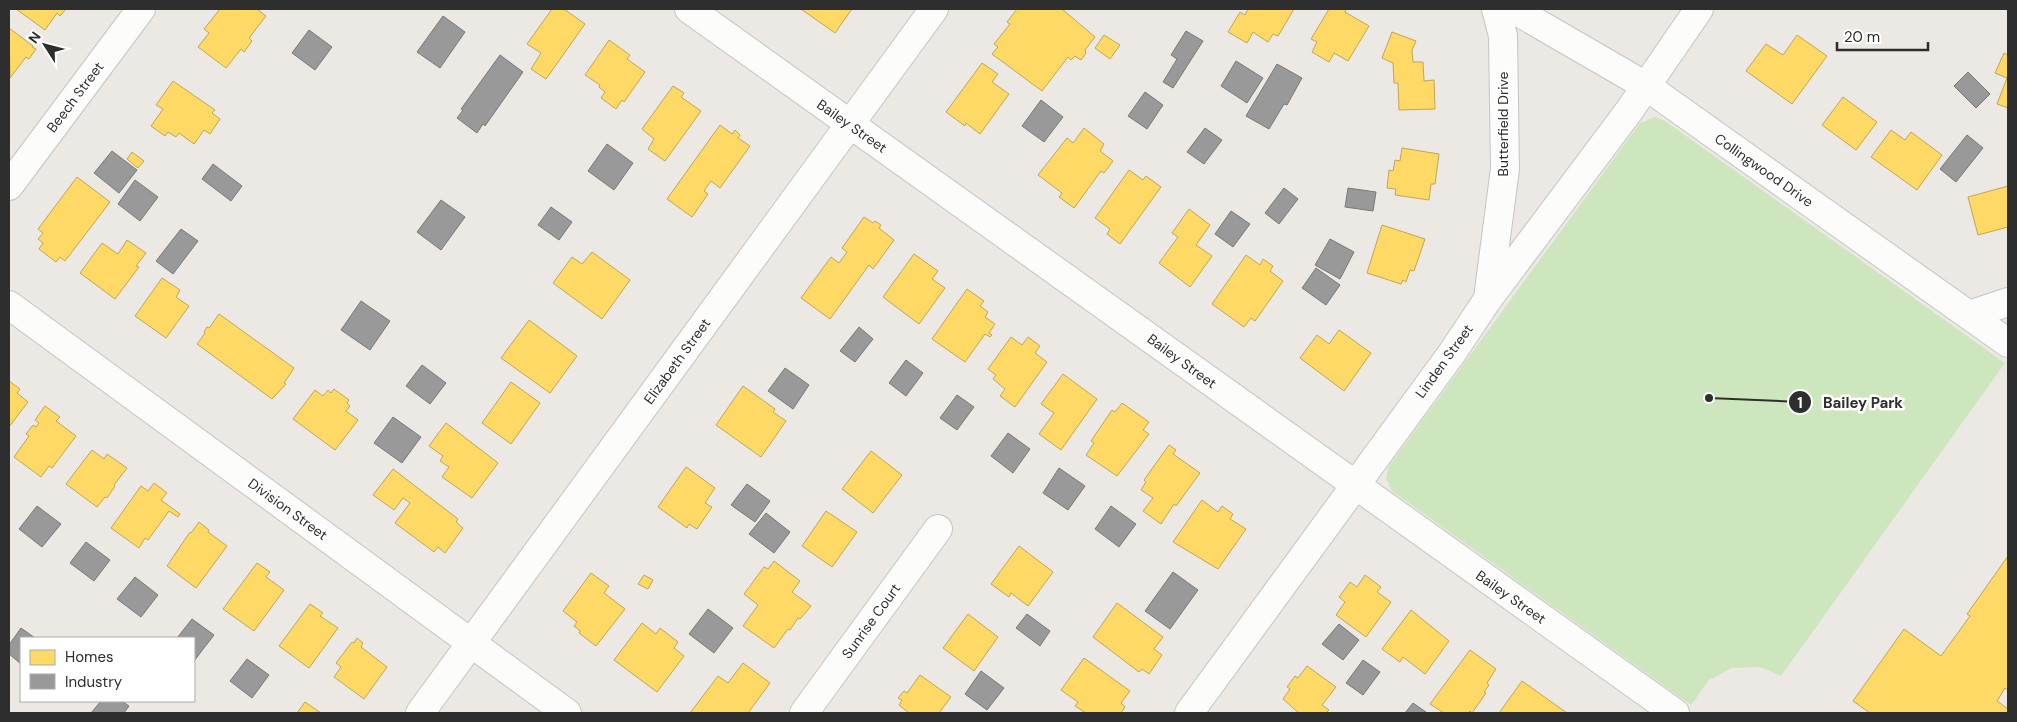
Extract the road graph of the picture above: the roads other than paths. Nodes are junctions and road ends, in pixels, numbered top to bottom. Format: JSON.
{"nodes":[{"id":1,"x":141,"y":9,"type":"edge"},
{"id":2,"x":689,"y":9,"type":"edge"},
{"id":3,"x":934,"y":9,"type":"edge"},
{"id":4,"x":1496,"y":9,"type":"edge"},
{"id":5,"x":1513,"y":9,"type":"edge"},
{"id":6,"x":1699,"y":9,"type":"edge"},
{"id":7,"x":1646,"y":86,"type":"junction"},
{"id":8,"x":849,"y":124,"type":"junction"},
{"id":9,"x":9,"y":186,"type":"edge"},
{"id":10,"x":1488,"y":299,"type":"junction"},
{"id":11,"x":2008,"y":302,"type":"edge"},
{"id":12,"x":9,"y":305,"type":"edge"},
{"id":13,"x":1969,"y":315,"type":"junction"},
{"id":14,"x":2008,"y":342,"type":"edge"},
{"id":15,"x":1355,"y":484,"type":"junction"},
{"id":16,"x":938,"y":529,"type":"dead end"},
{"id":17,"x":471,"y":643,"type":"junction"},
{"id":18,"x":420,"y":713,"type":"edge"},
{"id":19,"x":567,"y":713,"type":"edge"},
{"id":20,"x":804,"y":713,"type":"edge"},
{"id":21,"x":1189,"y":713,"type":"edge"},
{"id":22,"x":1675,"y":713,"type":"edge"}],
"edges":[{"from":1,"to":9,"type":"street","name":"Beech Street"},
{"from":2,"to":8,"type":"street","name":"Bailey Street"},
{"from":3,"to":8,"type":"street","name":"Elizabeth Street"},
{"from":4,"to":10,"type":"street","name":"Butterfield Drive"},
{"from":5,"to":7,"type":"street","name":"Collingwood Drive"},
{"from":6,"to":7,"type":"street","name":"Linden Street"},
{"from":7,"to":10,"type":"street","name":"Linden Street"},
{"from":7,"to":13,"type":"street","name":"Collingwood Drive"},
{"from":8,"to":15,"type":"street","name":"Bailey Street"},
{"from":8,"to":17,"type":"street","name":"Elizabeth Street"},
{"from":10,"to":15,"type":"street","name":"Linden Street"},
{"from":11,"to":13,"type":"street"},
{"from":12,"to":17,"type":"street","name":"Division Street"},
{"from":13,"to":14,"type":"street","name":"Collingwood Drive"},
{"from":15,"to":21,"type":"street","name":"Linden Street"},
{"from":15,"to":22,"type":"street","name":"Bailey Street"},
{"from":16,"to":20,"type":"street","name":"Sunrise Court"},
{"from":17,"to":18,"type":"street","name":"Elizabeth Street"},
{"from":17,"to":19,"type":"street","name":"Division Street"}]}
